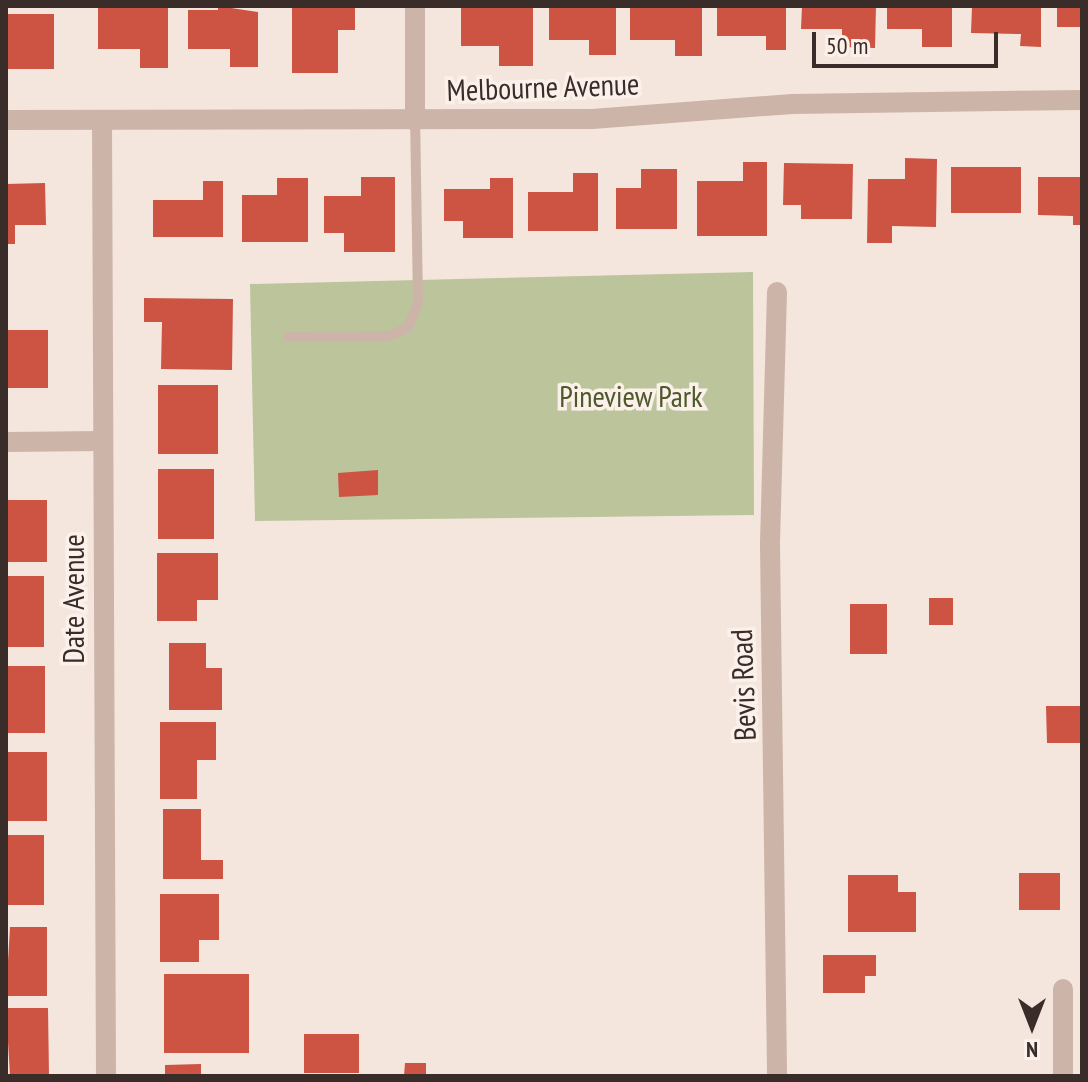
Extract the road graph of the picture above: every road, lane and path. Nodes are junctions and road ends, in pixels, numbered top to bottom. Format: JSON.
{"nodes":[{"id":1,"x":415,"y":6,"type":"edge"},
{"id":2,"x":1082,"y":100,"type":"edge"},
{"id":3,"x":6,"y":120,"type":"edge"},
{"id":4,"x":415,"y":121,"type":"junction"},
{"id":5,"x":102,"y":122,"type":"junction"},
{"id":6,"x":777,"y":292,"type":"dead end"},
{"id":7,"x":288,"y":337,"type":"dead end"},
{"id":8,"x":102,"y":441,"type":"junction"},
{"id":9,"x":6,"y":442,"type":"edge"},
{"id":10,"x":1063,"y":989,"type":"dead end"},
{"id":11,"x":106,"y":1076,"type":"edge"},
{"id":12,"x":777,"y":1076,"type":"edge"},
{"id":13,"x":1063,"y":1076,"type":"edge"}],
"edges":[{"from":1,"to":4,"type":"street"},
{"from":2,"to":4,"type":"street","name":"Melbourne Avenue"},
{"from":3,"to":5,"type":"street","name":"Melbourne Avenue"},
{"from":4,"to":5,"type":"street","name":"Melbourne Avenue"},
{"from":4,"to":7,"type":"lane"},
{"from":5,"to":8,"type":"street","name":"Date Avenue"},
{"from":6,"to":12,"type":"street","name":"Bevis Road"},
{"from":8,"to":9,"type":"street"},
{"from":8,"to":11,"type":"street","name":"Date Avenue"},
{"from":10,"to":13,"type":"street"}]}
